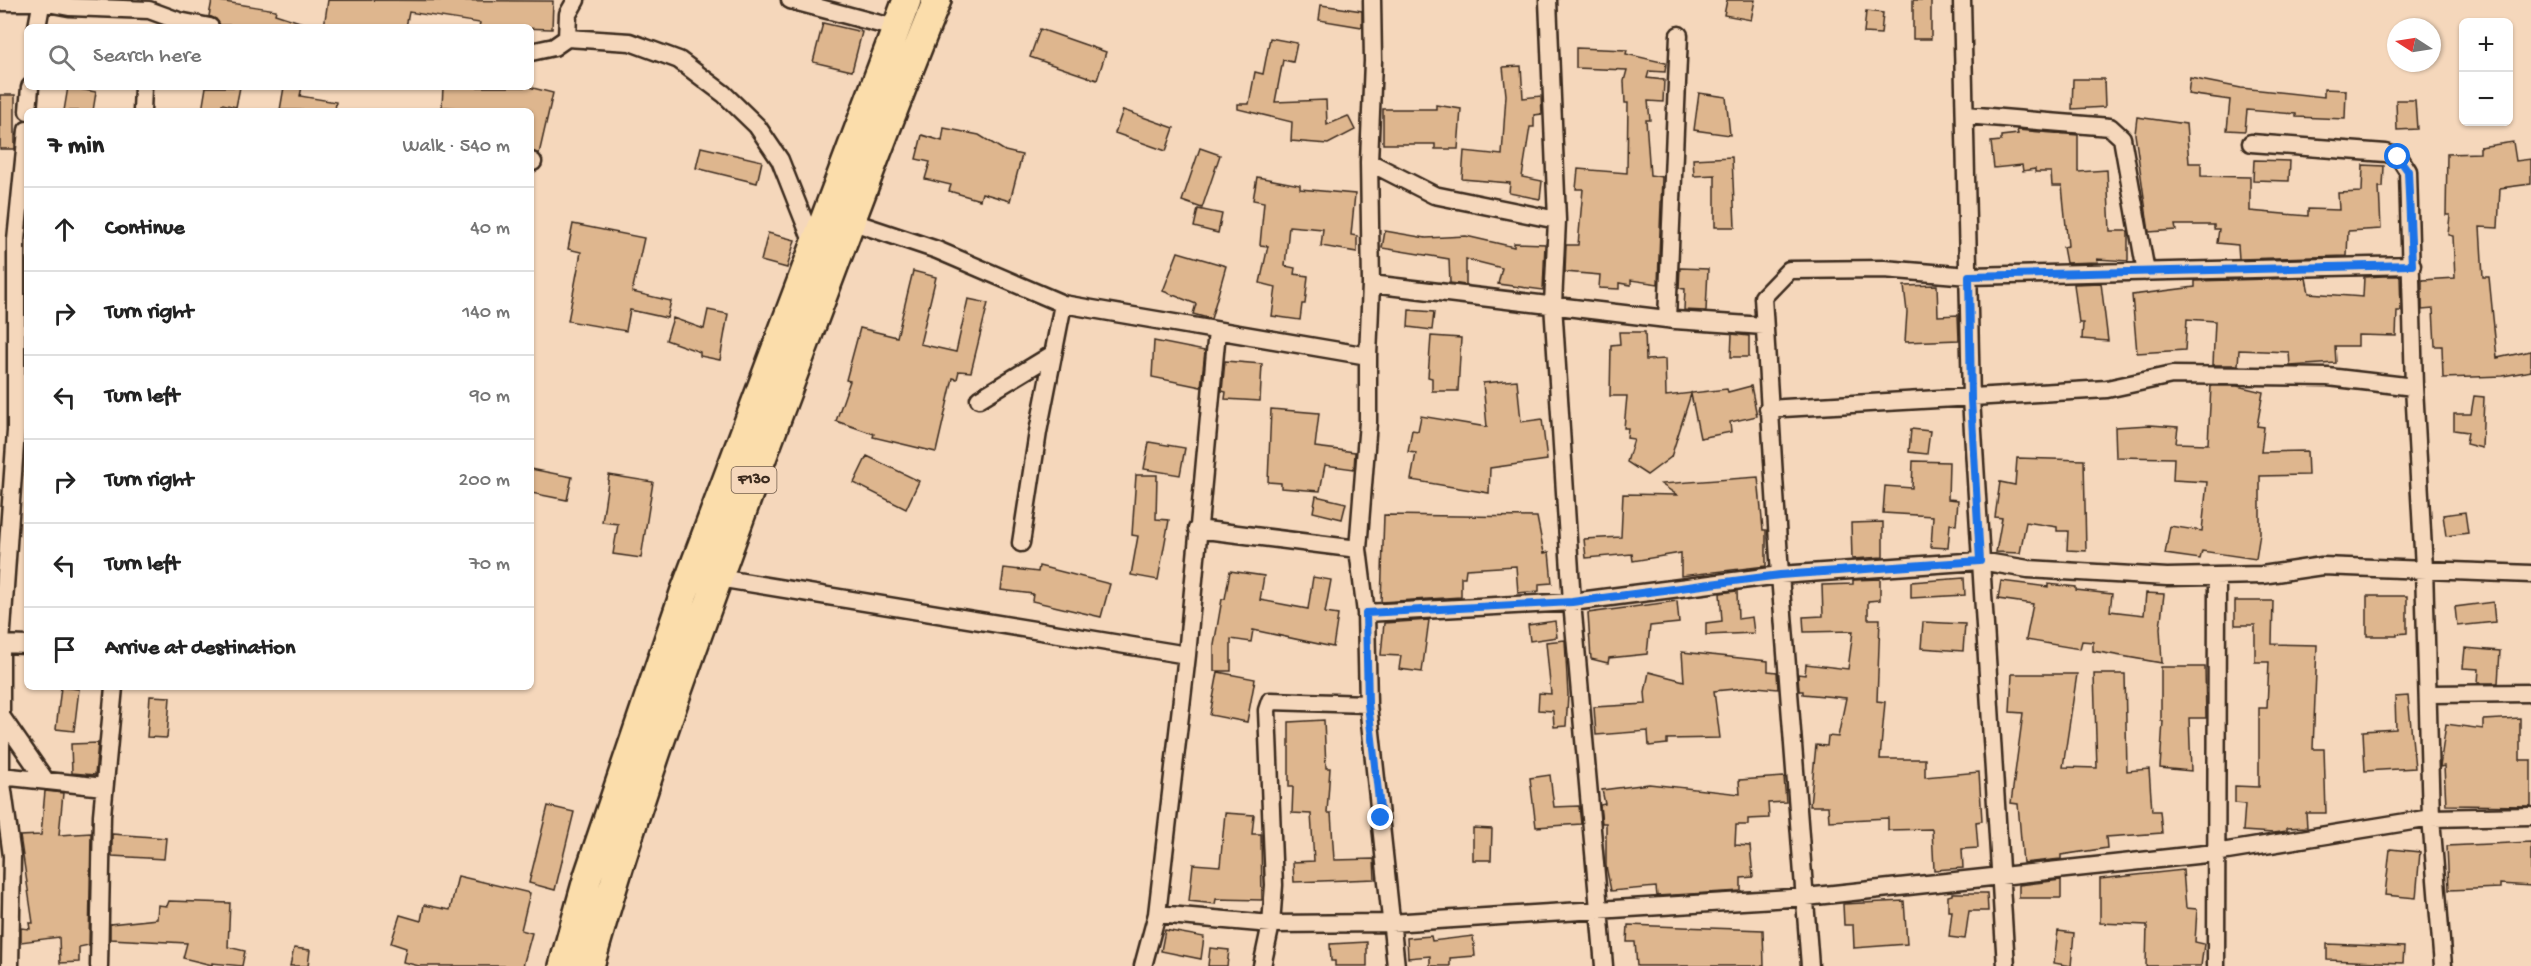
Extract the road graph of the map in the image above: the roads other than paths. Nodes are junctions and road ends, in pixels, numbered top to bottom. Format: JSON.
{"nodes":[{"id":1,"x":576,"y":0,"type":"edge"},
{"id":2,"x":790,"y":0,"type":"edge"},
{"id":3,"x":907,"y":0,"type":"edge"},
{"id":4,"x":937,"y":0,"type":"edge"},
{"id":5,"x":1372,"y":0,"type":"edge"},
{"id":6,"x":1548,"y":0,"type":"edge"},
{"id":7,"x":1962,"y":0,"type":"edge"},
{"id":8,"x":42,"y":1,"type":"edge"},
{"id":9,"x":0,"y":2,"type":"edge"},
{"id":10,"x":149,"y":12,"type":"edge"},
{"id":11,"x":38,"y":24,"type":"edge"},
{"id":12,"x":194,"y":24,"type":"edge"},
{"id":13,"x":896,"y":28,"type":"junction"},
{"id":14,"x":1679,"y":35,"type":"dead end"},
{"id":15,"x":567,"y":38,"type":"junction"},
{"id":16,"x":534,"y":51,"type":"edge"},
{"id":17,"x":30,"y":90,"type":"edge"},
{"id":18,"x":143,"y":90,"type":"edge"},
{"id":19,"x":28,"y":108,"type":"edge"},
{"id":20,"x":142,"y":108,"type":"edge"},
{"id":21,"x":1966,"y":115,"type":"junction"},
{"id":22,"x":2251,"y":143,"type":"dead end"},
{"id":23,"x":24,"y":160,"type":"edge"},
{"id":24,"x":1369,"y":162,"type":"junction"},
{"id":25,"x":1557,"y":220,"type":"junction"},
{"id":26,"x":850,"y":221,"type":"junction"},
{"id":27,"x":814,"y":246,"type":"junction"},
{"id":28,"x":2412,"y":265,"type":"junction"},
{"id":29,"x":2146,"y":272,"type":"junction"},
{"id":30,"x":1969,"y":276,"type":"junction"},
{"id":31,"x":1371,"y":284,"type":"junction"},
{"id":32,"x":1063,"y":304,"type":"junction"},
{"id":33,"x":1553,"y":304,"type":"junction"},
{"id":34,"x":1667,"y":319,"type":"junction"},
{"id":35,"x":1764,"y":326,"type":"junction"},
{"id":36,"x":1217,"y":331,"type":"junction"},
{"id":37,"x":1053,"y":354,"type":"junction"},
{"id":38,"x":1368,"y":356,"type":"junction"},
{"id":39,"x":2414,"y":387,"type":"junction"},
{"id":40,"x":979,"y":399,"type":"dead end"},
{"id":41,"x":1971,"y":399,"type":"junction"},
{"id":42,"x":1768,"y":409,"type":"junction"},
{"id":43,"x":22,"y":415,"type":"edge"},
{"id":44,"x":735,"y":456,"type":"junction"},
{"id":45,"x":754,"y":480,"type":"junction"},
{"id":46,"x":13,"y":512,"type":"edge"},
{"id":47,"x":1197,"y":529,"type":"junction"},
{"id":48,"x":1021,"y":543,"type":"dead end"},
{"id":49,"x":1358,"y":549,"type":"junction"},
{"id":50,"x":1980,"y":561,"type":"junction"},
{"id":51,"x":2424,"y":568,"type":"junction"},
{"id":52,"x":2531,"y":574,"type":"edge"},
{"id":53,"x":1780,"y":575,"type":"junction"},
{"id":54,"x":2217,"y":576,"type":"junction"},
{"id":55,"x":718,"y":578,"type":"junction"},
{"id":56,"x":1572,"y":602,"type":"junction"},
{"id":57,"x":1366,"y":613,"type":"junction"},
{"id":58,"x":0,"y":645,"type":"edge"},
{"id":59,"x":24,"y":645,"type":"edge"},
{"id":60,"x":1187,"y":655,"type":"junction"},
{"id":61,"x":0,"y":658,"type":"edge"},
{"id":62,"x":114,"y":690,"type":"edge"},
{"id":63,"x":2531,"y":693,"type":"edge"},
{"id":64,"x":2428,"y":694,"type":"junction"},
{"id":65,"x":1368,"y":704,"type":"junction"},
{"id":66,"x":1,"y":716,"type":"edge"},
{"id":67,"x":46,"y":781,"type":"junction"},
{"id":68,"x":1,"y":784,"type":"edge"},
{"id":69,"x":104,"y":787,"type":"junction"},
{"id":70,"x":2531,"y":816,"type":"edge"},
{"id":71,"x":2431,"y":818,"type":"junction"},
{"id":72,"x":2215,"y":853,"type":"junction"},
{"id":73,"x":2000,"y":874,"type":"junction"},
{"id":74,"x":1806,"y":897,"type":"junction"},
{"id":75,"x":1598,"y":908,"type":"junction"},
{"id":76,"x":1157,"y":914,"type":"junction"},
{"id":77,"x":1390,"y":923,"type":"junction"},
{"id":78,"x":1271,"y":924,"type":"junction"},
{"id":79,"x":9,"y":966,"type":"edge"},
{"id":80,"x":99,"y":966,"type":"edge"},
{"id":81,"x":563,"y":966,"type":"edge"},
{"id":82,"x":590,"y":966,"type":"edge"},
{"id":83,"x":1143,"y":966,"type":"edge"},
{"id":84,"x":1262,"y":966,"type":"edge"},
{"id":85,"x":1396,"y":966,"type":"edge"},
{"id":86,"x":1604,"y":966,"type":"edge"},
{"id":87,"x":1810,"y":966,"type":"edge"},
{"id":88,"x":2006,"y":966,"type":"edge"},
{"id":89,"x":2216,"y":966,"type":"edge"},
{"id":90,"x":2443,"y":966,"type":"edge"}],
"edges":[{"from":1,"to":15,"type":"street"},
{"from":2,"to":13,"type":"street"},
{"from":3,"to":13,"type":"main road","number":"F130"},
{"from":4,"to":26,"type":"main road","number":"F130"},
{"from":5,"to":24,"type":"street"},
{"from":6,"to":25,"type":"street"},
{"from":7,"to":21,"type":"street"},
{"from":8,"to":9,"type":"street"},
{"from":8,"to":10,"type":"street"},
{"from":8,"to":11,"type":"street"},
{"from":10,"to":12,"type":"street"},
{"from":13,"to":27,"type":"main road","number":"F130"},
{"from":14,"to":34,"type":"street"},
{"from":15,"to":16,"type":"street"},
{"from":15,"to":27,"type":"street"},
{"from":17,"to":19,"type":"street"},
{"from":18,"to":20,"type":"street"},
{"from":21,"to":29,"type":"street"},
{"from":21,"to":30,"type":"street"},
{"from":22,"to":28,"type":"street"},
{"from":23,"to":43,"type":"street"},
{"from":24,"to":25,"type":"street"},
{"from":24,"to":31,"type":"street"},
{"from":25,"to":33,"type":"street"},
{"from":26,"to":32,"type":"street"},
{"from":26,"to":45,"type":"main road","number":"F130"},
{"from":27,"to":44,"type":"main road","number":"F130"},
{"from":28,"to":29,"type":"street"},
{"from":28,"to":39,"type":"street"},
{"from":29,"to":30,"type":"street"},
{"from":30,"to":35,"type":"street"},
{"from":30,"to":41,"type":"street"},
{"from":31,"to":33,"type":"street"},
{"from":31,"to":38,"type":"street"},
{"from":32,"to":36,"type":"street"},
{"from":32,"to":37,"type":"street"},
{"from":33,"to":34,"type":"street"},
{"from":33,"to":56,"type":"street"},
{"from":34,"to":35,"type":"street"},
{"from":35,"to":42,"type":"street"},
{"from":36,"to":38,"type":"street"},
{"from":36,"to":47,"type":"street"},
{"from":37,"to":40,"type":"street"},
{"from":37,"to":48,"type":"street"},
{"from":38,"to":49,"type":"street"},
{"from":39,"to":41,"type":"street"},
{"from":39,"to":51,"type":"street"},
{"from":41,"to":42,"type":"street"},
{"from":41,"to":50,"type":"street"},
{"from":42,"to":53,"type":"street"},
{"from":43,"to":46,"type":"street"},
{"from":44,"to":45,"type":"main road"},
{"from":44,"to":81,"type":"main road","number":"F130"},
{"from":45,"to":55,"type":"main road","number":"F130"},
{"from":46,"to":58,"type":"street"},
{"from":47,"to":49,"type":"street"},
{"from":47,"to":60,"type":"street"},
{"from":49,"to":57,"type":"street"},
{"from":50,"to":53,"type":"street"},
{"from":50,"to":54,"type":"street"},
{"from":50,"to":73,"type":"street"},
{"from":51,"to":52,"type":"street"},
{"from":51,"to":54,"type":"street"},
{"from":51,"to":64,"type":"street"},
{"from":53,"to":56,"type":"street"},
{"from":53,"to":74,"type":"street"},
{"from":54,"to":72,"type":"street"},
{"from":55,"to":60,"type":"street"},
{"from":55,"to":82,"type":"main road","number":"F130"},
{"from":56,"to":57,"type":"street"},
{"from":56,"to":75,"type":"street"},
{"from":57,"to":65,"type":"street"},
{"from":58,"to":59,"type":"street"},
{"from":58,"to":61,"type":"street"},
{"from":60,"to":76,"type":"street"},
{"from":61,"to":66,"type":"street"},
{"from":62,"to":69,"type":"street"},
{"from":63,"to":64,"type":"street"},
{"from":64,"to":71,"type":"street"},
{"from":65,"to":77,"type":"street"},
{"from":65,"to":78,"type":"street"},
{"from":66,"to":67,"type":"street"},
{"from":66,"to":68,"type":"street"},
{"from":67,"to":68,"type":"street"},
{"from":67,"to":69,"type":"street"},
{"from":68,"to":79,"type":"street"},
{"from":69,"to":80,"type":"street"},
{"from":70,"to":71,"type":"street"},
{"from":71,"to":72,"type":"street"},
{"from":71,"to":90,"type":"street"},
{"from":72,"to":73,"type":"street"},
{"from":72,"to":89,"type":"street"},
{"from":73,"to":74,"type":"street"},
{"from":73,"to":88,"type":"street"},
{"from":74,"to":75,"type":"street"},
{"from":74,"to":87,"type":"street"},
{"from":75,"to":77,"type":"street"},
{"from":75,"to":86,"type":"street"},
{"from":76,"to":78,"type":"street"},
{"from":76,"to":83,"type":"street"},
{"from":77,"to":78,"type":"street"},
{"from":77,"to":85,"type":"street"},
{"from":78,"to":84,"type":"street"}]}
